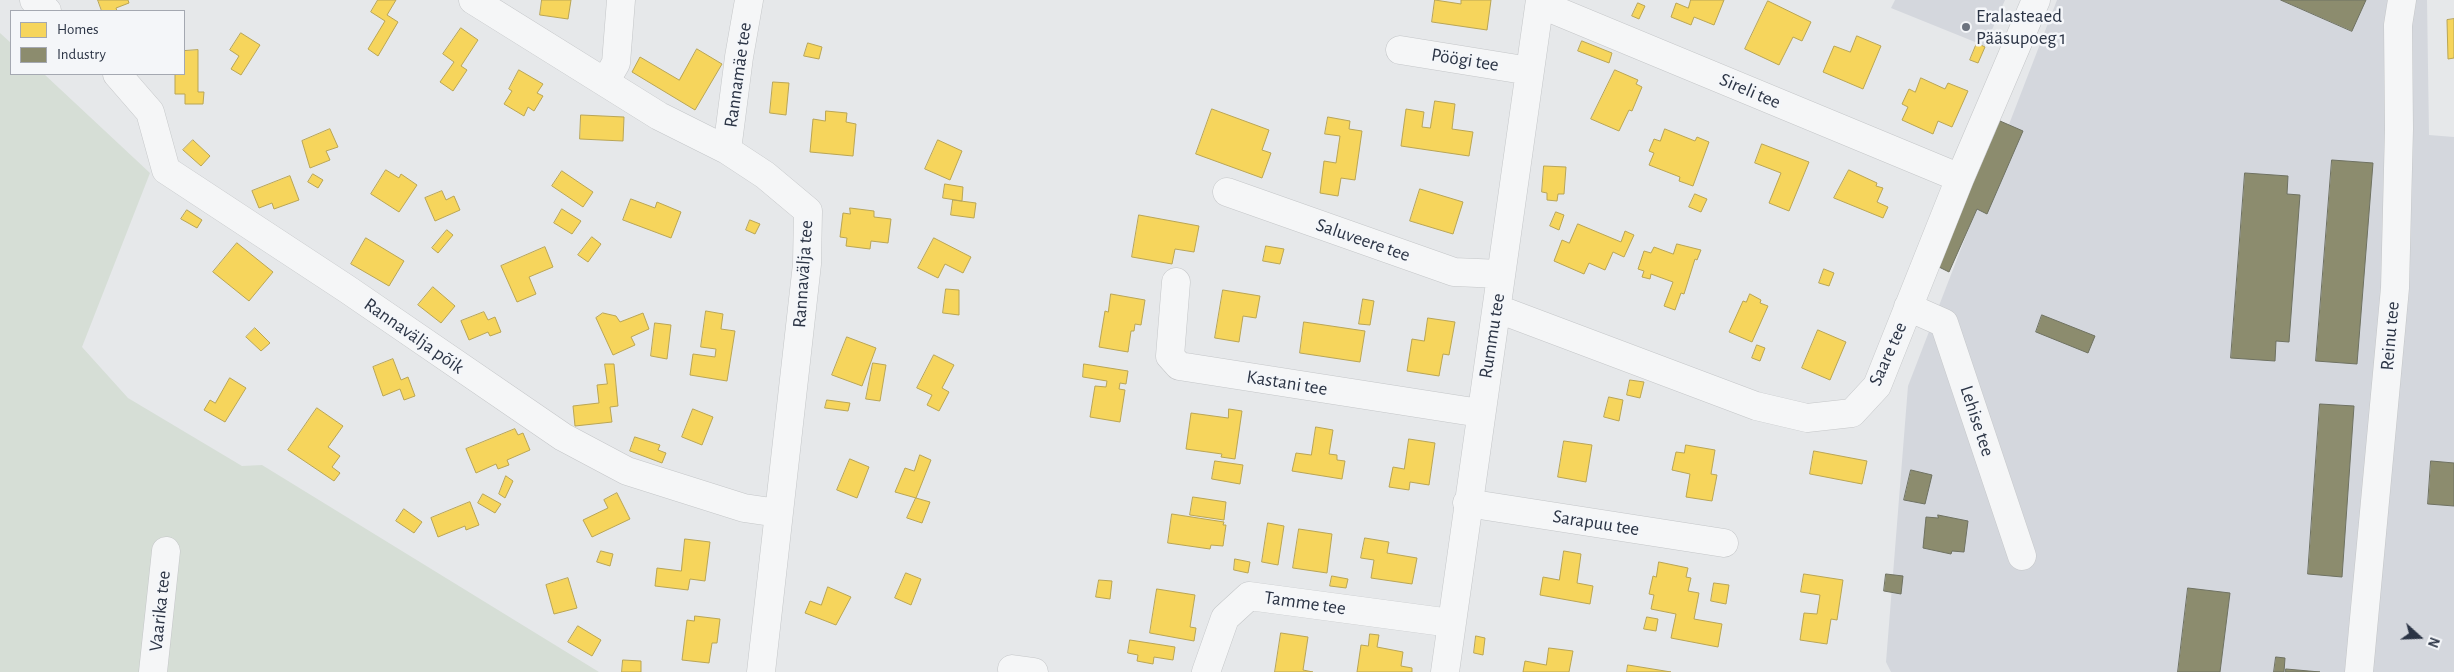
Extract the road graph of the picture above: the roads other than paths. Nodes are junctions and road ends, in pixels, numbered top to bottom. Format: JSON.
{"nodes":[{"id":1,"x":34,"y":0,"type":"edge"},
{"id":2,"x":473,"y":0,"type":"edge"},
{"id":3,"x":621,"y":0,"type":"edge"},
{"id":4,"x":749,"y":0,"type":"edge"},
{"id":5,"x":2036,"y":0,"type":"edge"},
{"id":6,"x":2402,"y":0,"type":"edge"},
{"id":7,"x":1540,"y":2,"type":"edge"},
{"id":8,"x":46,"y":10,"type":"edge"},
{"id":9,"x":1400,"y":50,"type":"dead end"},
{"id":10,"x":1530,"y":71,"type":"junction"},
{"id":11,"x":118,"y":75,"type":"edge"},
{"id":12,"x":605,"y":82,"type":"junction"},
{"id":13,"x":727,"y":150,"type":"junction"},
{"id":14,"x":1960,"y":178,"type":"junction"},
{"id":15,"x":1227,"y":192,"type":"dead end"},
{"id":16,"x":1501,"y":274,"type":"junction"},
{"id":17,"x":1176,"y":282,"type":"dead end"},
{"id":18,"x":1908,"y":307,"type":"junction"},
{"id":19,"x":1498,"y":309,"type":"junction"},
{"id":20,"x":1480,"y":413,"type":"junction"},
{"id":21,"x":1468,"y":503,"type":"junction"},
{"id":22,"x":778,"y":513,"type":"junction"},
{"id":23,"x":1724,"y":543,"type":"dead end"},
{"id":24,"x":166,"y":551,"type":"dead end"},
{"id":25,"x":2022,"y":556,"type":"dead end"},
{"id":26,"x":1451,"y":623,"type":"junction"},
{"id":27,"x":153,"y":672,"type":"edge"},
{"id":28,"x":761,"y":672,"type":"edge"},
{"id":29,"x":1206,"y":672,"type":"edge"},
{"id":30,"x":1445,"y":672,"type":"edge"},
{"id":31,"x":2359,"y":672,"type":"edge"}],
"edges":[{"from":1,"to":8,"type":"street"},
{"from":2,"to":12,"type":"street","name":"Rannavälja tee"},
{"from":3,"to":12,"type":"street"},
{"from":4,"to":13,"type":"street","name":"Rannamäe tee"},
{"from":5,"to":14,"type":"street","name":"Saare tee"},
{"from":6,"to":31,"type":"street","name":"Reinu tee"},
{"from":7,"to":10,"type":"street","name":"Rummu tee"},
{"from":7,"to":14,"type":"street","name":"Sireli tee"},
{"from":9,"to":10,"type":"street","name":"Pöögi tee"},
{"from":10,"to":16,"type":"street","name":"Rummu tee"},
{"from":11,"to":22,"type":"street","name":"Rannavälja põik"},
{"from":12,"to":13,"type":"street","name":"Rannavälja tee"},
{"from":13,"to":22,"type":"street","name":"Rannavälja tee"},
{"from":14,"to":18,"type":"street","name":"Saare tee"},
{"from":15,"to":16,"type":"street","name":"Saluveere tee"},
{"from":16,"to":19,"type":"street","name":"Rummu tee"},
{"from":17,"to":20,"type":"street","name":"Kastani tee"},
{"from":18,"to":19,"type":"street","name":"Saare tee"},
{"from":18,"to":25,"type":"street","name":"Lehise tee"},
{"from":19,"to":20,"type":"street","name":"Rummu tee"},
{"from":20,"to":21,"type":"street","name":"Rummu tee"},
{"from":21,"to":23,"type":"street","name":"Sarapuu tee"},
{"from":21,"to":26,"type":"street","name":"Rummu tee"},
{"from":22,"to":28,"type":"street","name":"Rannavälja tee"},
{"from":24,"to":27,"type":"street","name":"Vaarika tee"},
{"from":26,"to":29,"type":"street","name":"Tamme tee"},
{"from":26,"to":30,"type":"street","name":"Rummu tee"}]}
